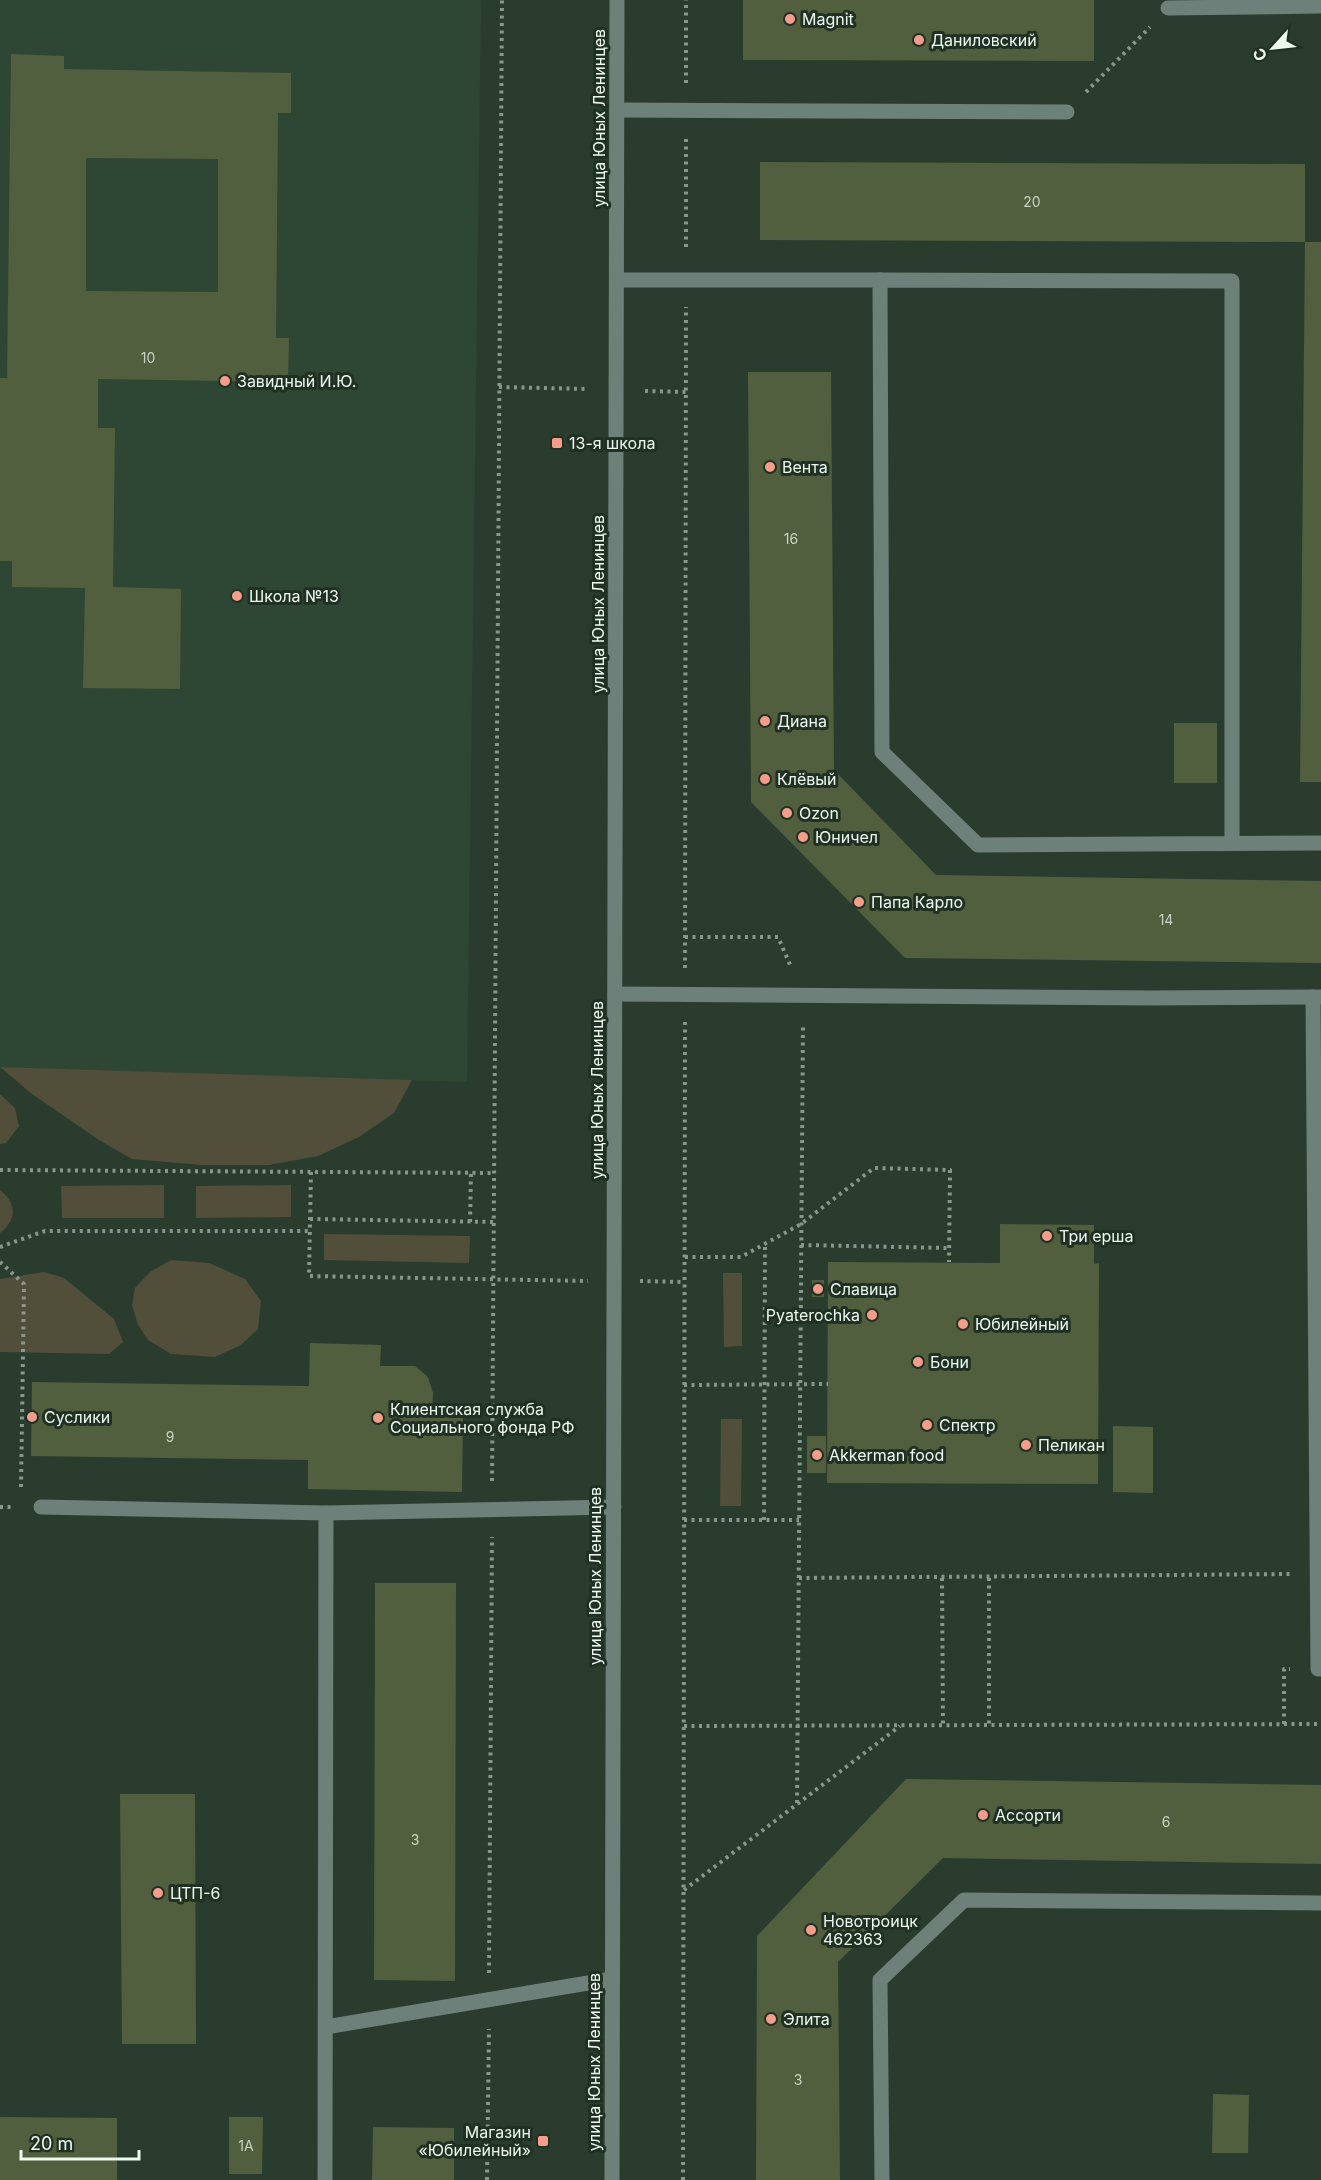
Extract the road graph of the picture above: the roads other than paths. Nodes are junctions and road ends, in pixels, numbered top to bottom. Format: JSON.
{"nodes":[{"id":1,"x":617,"y":0,"type":"edge"},
{"id":2,"x":1321,"y":6,"type":"edge"},
{"id":3,"x":1168,"y":9,"type":"road end"},
{"id":4,"x":617,"y":110,"type":"junction"},
{"id":5,"x":1067,"y":112,"type":"road end"},
{"id":6,"x":617,"y":280,"type":"junction"},
{"id":7,"x":880,"y":280,"type":"junction"},
{"id":8,"x":1232,"y":843,"type":"junction"},
{"id":9,"x":1321,"y":843,"type":"edge"},
{"id":10,"x":615,"y":994,"type":"junction"},
{"id":11,"x":1317,"y":997,"type":"edge"},
{"id":12,"x":41,"y":1507,"type":"dead end"},
{"id":13,"x":614,"y":1507,"type":"junction"},
{"id":14,"x":326,"y":1513,"type":"junction"},
{"id":15,"x":1320,"y":1669,"type":"edge"},
{"id":16,"x":1321,"y":1904,"type":"edge"},
{"id":17,"x":612,"y":1979,"type":"junction"},
{"id":18,"x":326,"y":2027,"type":"junction"},
{"id":19,"x":325,"y":2180,"type":"edge"},
{"id":20,"x":612,"y":2180,"type":"edge"},
{"id":21,"x":882,"y":2180,"type":"edge"}],
"edges":[{"from":1,"to":4,"type":"street","name":"улица Юных Ленинцев"},
{"from":2,"to":3,"type":"street"},
{"from":4,"to":5,"type":"street"},
{"from":4,"to":6,"type":"street","name":"улица Юных Ленинцев"},
{"from":6,"to":7,"type":"street"},
{"from":6,"to":10,"type":"street","name":"улица Юных Ленинцев"},
{"from":7,"to":8,"type":"street"},
{"from":7,"to":8,"type":"street"},
{"from":8,"to":9,"type":"street"},
{"from":10,"to":11,"type":"street"},
{"from":10,"to":13,"type":"street","name":"улица Юных Ленинцев"},
{"from":11,"to":15,"type":"street"},
{"from":12,"to":14,"type":"street"},
{"from":13,"to":14,"type":"street"},
{"from":13,"to":17,"type":"street","name":"улица Юных Ленинцев"},
{"from":14,"to":18,"type":"street"},
{"from":16,"to":21,"type":"street"},
{"from":17,"to":18,"type":"street"},
{"from":17,"to":20,"type":"street","name":"улица Юных Ленинцев"},
{"from":18,"to":19,"type":"street"}]}
